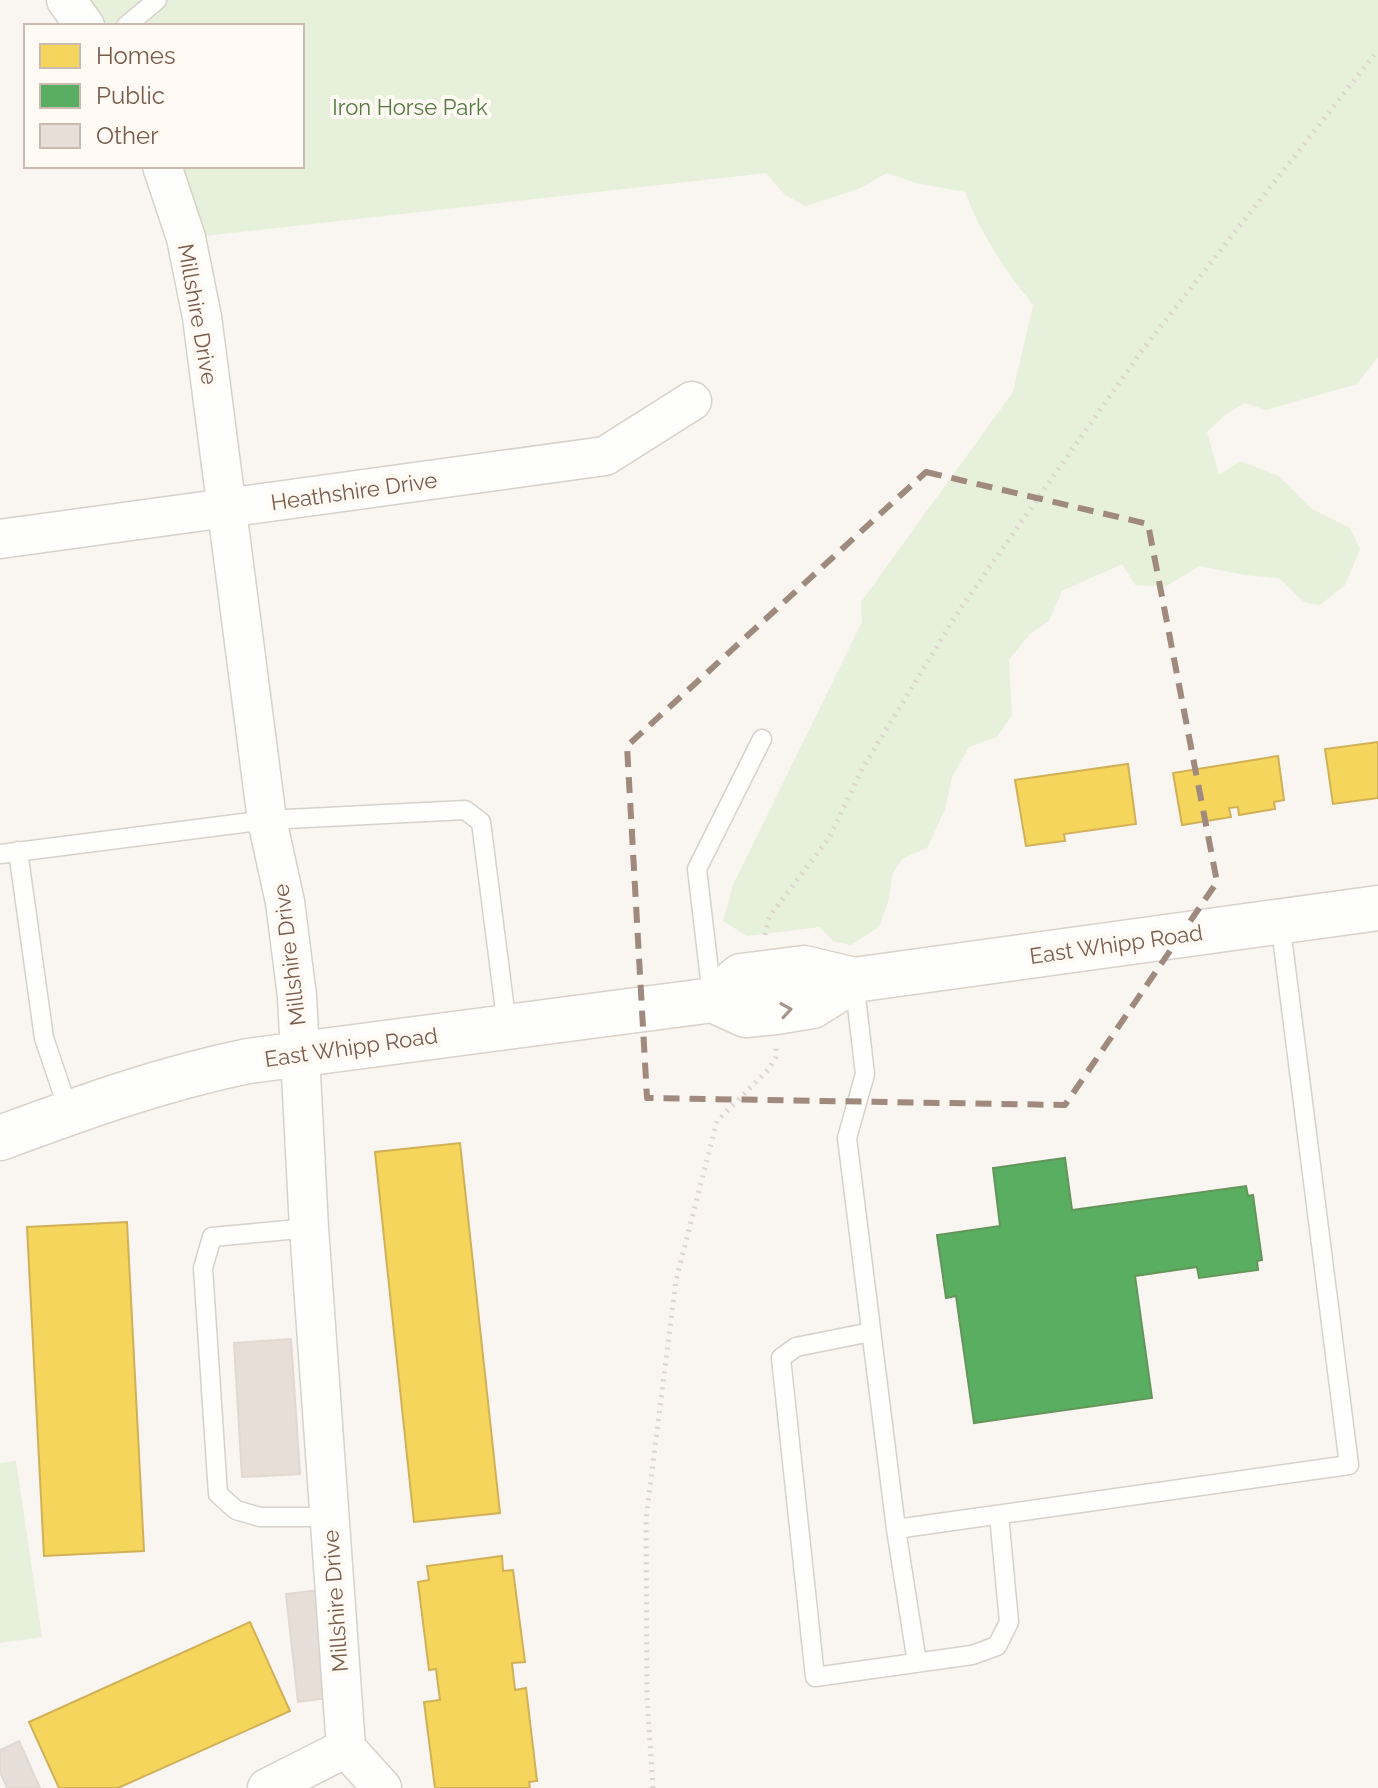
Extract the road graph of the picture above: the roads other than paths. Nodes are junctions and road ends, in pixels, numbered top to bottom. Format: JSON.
{"nodes":[{"id":1,"x":66,"y":0,"type":"edge"},
{"id":2,"x":157,"y":0,"type":"edge"},
{"id":3,"x":84,"y":24,"type":"edge"},
{"id":4,"x":128,"y":24,"type":"edge"},
{"id":5,"x":163,"y":168,"type":"edge"},
{"id":6,"x":692,"y":401,"type":"dead end"},
{"id":7,"x":227,"y":509,"type":"junction"},
{"id":8,"x":0,"y":539,"type":"edge"},
{"id":9,"x":762,"y":739,"type":"dead end"},
{"id":10,"x":267,"y":820,"type":"junction"},
{"id":11,"x":9,"y":852,"type":"edge"},
{"id":12,"x":1378,"y":908,"type":"edge"},
{"id":13,"x":1280,"y":921,"type":"junction"},
{"id":14,"x":854,"y":980,"type":"junction"},
{"id":15,"x":713,"y":1000,"type":"junction"},
{"id":16,"x":507,"y":1026,"type":"junction"},
{"id":17,"x":299,"y":1054,"type":"junction"},
{"id":18,"x":69,"y":1112,"type":"junction"},
{"id":19,"x":0,"y":1138,"type":"edge"},
{"id":20,"x":309,"y":1228,"type":"junction"},
{"id":21,"x":871,"y":1332,"type":"junction"},
{"id":22,"x":999,"y":1515,"type":"junction"},
{"id":23,"x":329,"y":1517,"type":"junction"},
{"id":24,"x":896,"y":1529,"type":"junction"},
{"id":25,"x":917,"y":1663,"type":"junction"},
{"id":26,"x":346,"y":1748,"type":"junction"},
{"id":27,"x":267,"y":1788,"type":"edge"},
{"id":28,"x":382,"y":1788,"type":"edge"}],
"edges":[{"from":1,"to":3,"type":"street"},
{"from":2,"to":4,"type":"lane"},
{"from":5,"to":7,"type":"street","name":"Millshire Drive"},
{"from":6,"to":7,"type":"street","name":"Heathshire Drive"},
{"from":7,"to":8,"type":"street","name":"Heathshire Drive"},
{"from":7,"to":10,"type":"street","name":"Millshire Drive"},
{"from":9,"to":15,"type":"lane"},
{"from":10,"to":11,"type":"lane"},
{"from":10,"to":16,"type":"lane"},
{"from":10,"to":17,"type":"street","name":"Millshire Drive"},
{"from":11,"to":18,"type":"lane"},
{"from":12,"to":13,"type":"main road","name":"East Whipp Road"},
{"from":13,"to":14,"type":"main road","name":"East Whipp Road"},
{"from":13,"to":22,"type":"lane"},
{"from":14,"to":15,"type":"main road","name":"East Whipp Road"},
{"from":14,"to":21,"type":"lane"},
{"from":15,"to":16,"type":"main road","name":"East Whipp Road"},
{"from":16,"to":17,"type":"main road","name":"East Whipp Road"},
{"from":17,"to":18,"type":"main road","name":"East Whipp Road"},
{"from":17,"to":20,"type":"street","name":"Millshire Drive"},
{"from":18,"to":19,"type":"main road","name":"East Whipp Road"},
{"from":20,"to":23,"type":"street","name":"Millshire Drive"},
{"from":20,"to":23,"type":"lane"},
{"from":21,"to":24,"type":"lane"},
{"from":21,"to":25,"type":"lane"},
{"from":22,"to":24,"type":"lane"},
{"from":22,"to":25,"type":"lane"},
{"from":23,"to":26,"type":"street","name":"Millshire Drive"},
{"from":24,"to":25,"type":"lane"},
{"from":26,"to":27,"type":"street"},
{"from":26,"to":28,"type":"street"}]}
